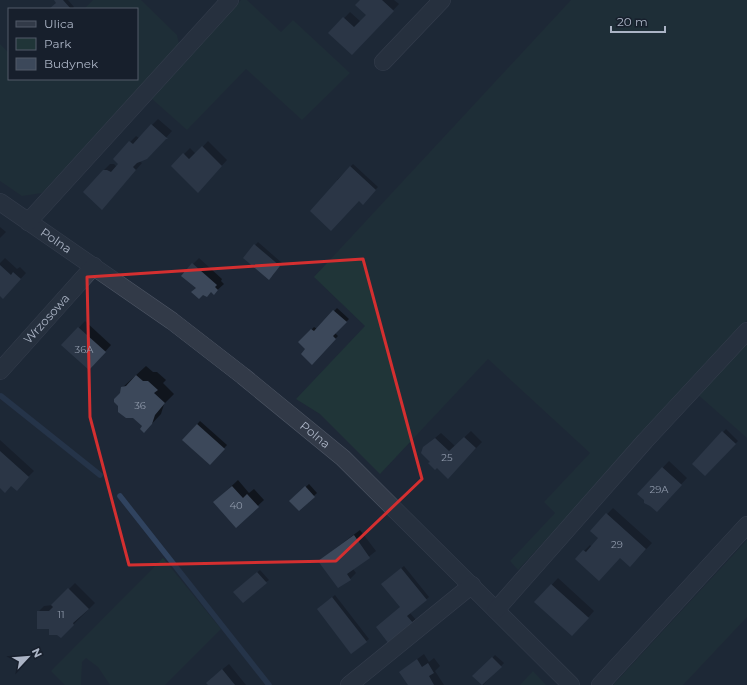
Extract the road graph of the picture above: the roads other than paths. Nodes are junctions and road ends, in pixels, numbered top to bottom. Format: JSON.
{"nodes":[{"id":1,"x":230,"y":0,"type":"edge"},
{"id":2,"x":442,"y":0,"type":"edge"},
{"id":3,"x":383,"y":62,"type":"dead end"},
{"id":4,"x":0,"y":202,"type":"edge"},
{"id":5,"x":28,"y":222,"type":"junction"},
{"id":6,"x":94,"y":266,"type":"junction"},
{"id":7,"x":747,"y":332,"type":"edge"},
{"id":8,"x":0,"y":371,"type":"edge"},
{"id":9,"x":747,"y":525,"type":"edge"},
{"id":10,"x":472,"y":585,"type":"junction"},
{"id":11,"x":496,"y":610,"type":"junction"},
{"id":12,"x":349,"y":685,"type":"edge"},
{"id":13,"x":571,"y":685,"type":"edge"},
{"id":14,"x":600,"y":685,"type":"edge"}],
"edges":[{"from":1,"to":5,"type":"street","name":"Polna"},
{"from":2,"to":3,"type":"street"},
{"from":4,"to":5,"type":"street","name":"Polna"},
{"from":5,"to":6,"type":"street","name":"Polna"},
{"from":6,"to":8,"type":"street","name":"Wrzosowa"},
{"from":6,"to":10,"type":"street","name":"Polna"},
{"from":7,"to":11,"type":"street"},
{"from":9,"to":14,"type":"street"},
{"from":10,"to":11,"type":"street","name":"Polna"},
{"from":10,"to":12,"type":"street"},
{"from":11,"to":13,"type":"street","name":"Polna"}]}
